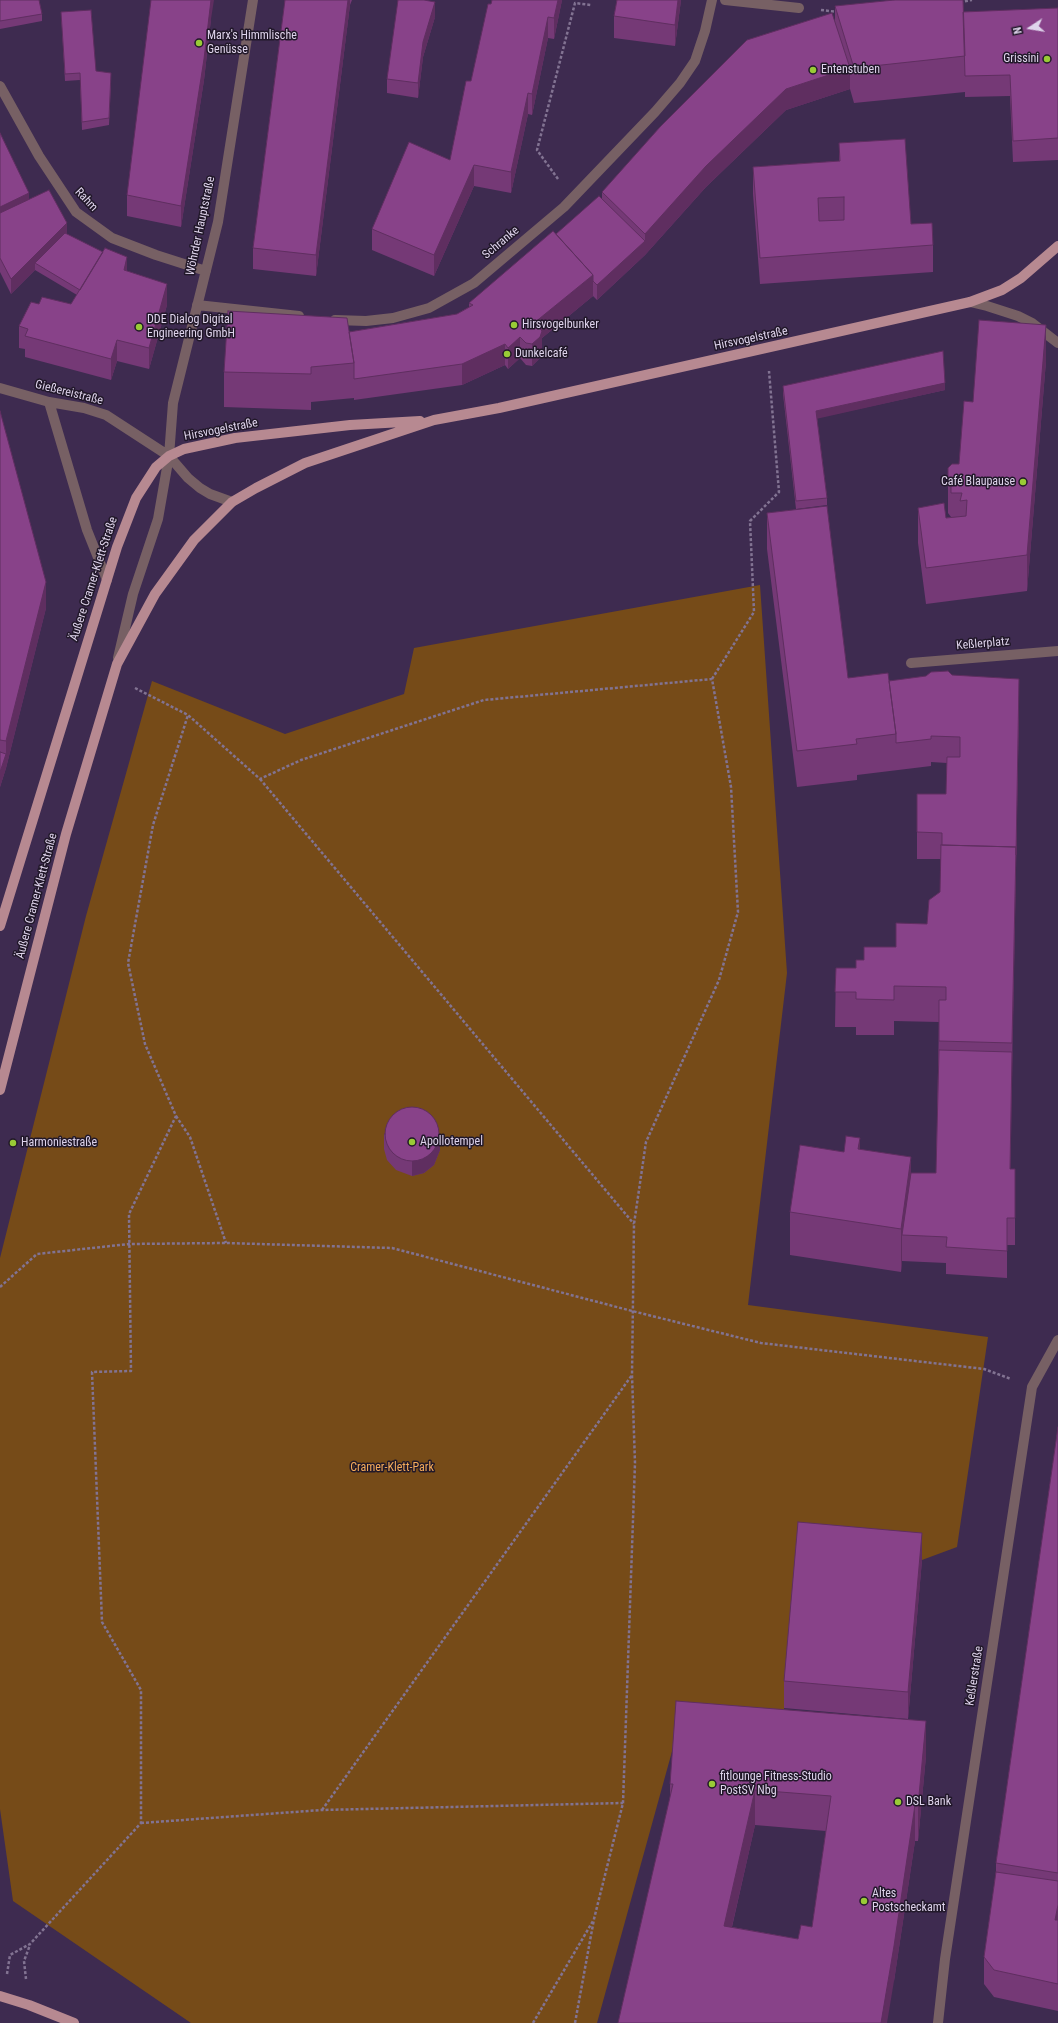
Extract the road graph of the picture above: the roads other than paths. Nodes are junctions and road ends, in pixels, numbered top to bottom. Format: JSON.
{"nodes":[{"id":1,"x":253,"y":0,"type":"edge"},
{"id":2,"x":712,"y":0,"type":"edge"},
{"id":3,"x":725,"y":0,"type":"edge"},
{"id":4,"x":799,"y":8,"type":"road end"},
{"id":5,"x":0,"y":86,"type":"edge"},
{"id":6,"x":1058,"y":246,"type":"edge"},
{"id":7,"x":206,"y":271,"type":"junction"},
{"id":8,"x":970,"y":302,"type":"junction"},
{"id":9,"x":198,"y":305,"type":"junction"},
{"id":10,"x":306,"y":317,"type":"edge"},
{"id":11,"x":322,"y":318,"type":"edge"},
{"id":12,"x":1058,"y":343,"type":"edge"},
{"id":13,"x":0,"y":388,"type":"edge"},
{"id":14,"x":49,"y":402,"type":"junction"},
{"id":15,"x":434,"y":420,"type":"junction"},
{"id":16,"x":169,"y":456,"type":"junction"},
{"id":17,"x":232,"y":502,"type":"junction"},
{"id":18,"x":107,"y":580,"type":"junction"},
{"id":19,"x":1058,"y":651,"type":"edge"},
{"id":20,"x":911,"y":663,"type":"dead end"},
{"id":21,"x":117,"y":664,"type":"junction"},
{"id":22,"x":0,"y":926,"type":"edge"},
{"id":23,"x":0,"y":1090,"type":"edge"},
{"id":24,"x":1058,"y":1340,"type":"edge"},
{"id":25,"x":0,"y":1996,"type":"edge"},
{"id":26,"x":74,"y":2023,"type":"edge"},
{"id":27,"x":938,"y":2023,"type":"edge"}],
"edges":[{"from":1,"to":7,"type":"street","name":"Wöhrder Hauptstraße"},
{"from":2,"to":11,"type":"street","name":"Schranke"},
{"from":3,"to":4,"type":"street"},
{"from":5,"to":7,"type":"street","name":"Rahm"},
{"from":6,"to":8,"type":"main road","name":"Hirsvogelstraße"},
{"from":7,"to":9,"type":"street","name":"Wöhrder Hauptstraße"},
{"from":8,"to":12,"type":"street"},
{"from":8,"to":15,"type":"main road","name":"Hirsvogelstraße"},
{"from":9,"to":10,"type":"street"},
{"from":9,"to":16,"type":"street","name":"Wöhrder Hauptstraße"},
{"from":13,"to":14,"type":"street","name":"Gießereistraße"},
{"from":14,"to":16,"type":"street","name":"Gießereistraße"},
{"from":14,"to":18,"type":"street"},
{"from":15,"to":16,"type":"main road","name":"Hirsvogelstraße"},
{"from":15,"to":17,"type":"main road","name":"Hirsvogelstraße"},
{"from":16,"to":17,"type":"street"},
{"from":16,"to":18,"type":"main road","name":"Äußere Cramer-Klett-Straße"},
{"from":16,"to":21,"type":"street","name":"Äußere Cramer-Klett-Straße"},
{"from":17,"to":21,"type":"main road","name":"Äußere Cramer-Klett-Straße"},
{"from":18,"to":22,"type":"main road","name":"Äußere Cramer-Klett-Straße"},
{"from":19,"to":20,"type":"street","name":"Keßlerplatz"},
{"from":21,"to":23,"type":"main road","name":"Äußere Cramer-Klett-Straße"},
{"from":24,"to":27,"type":"street","name":"Keßlerstraße"},
{"from":25,"to":26,"type":"main road"}]}
